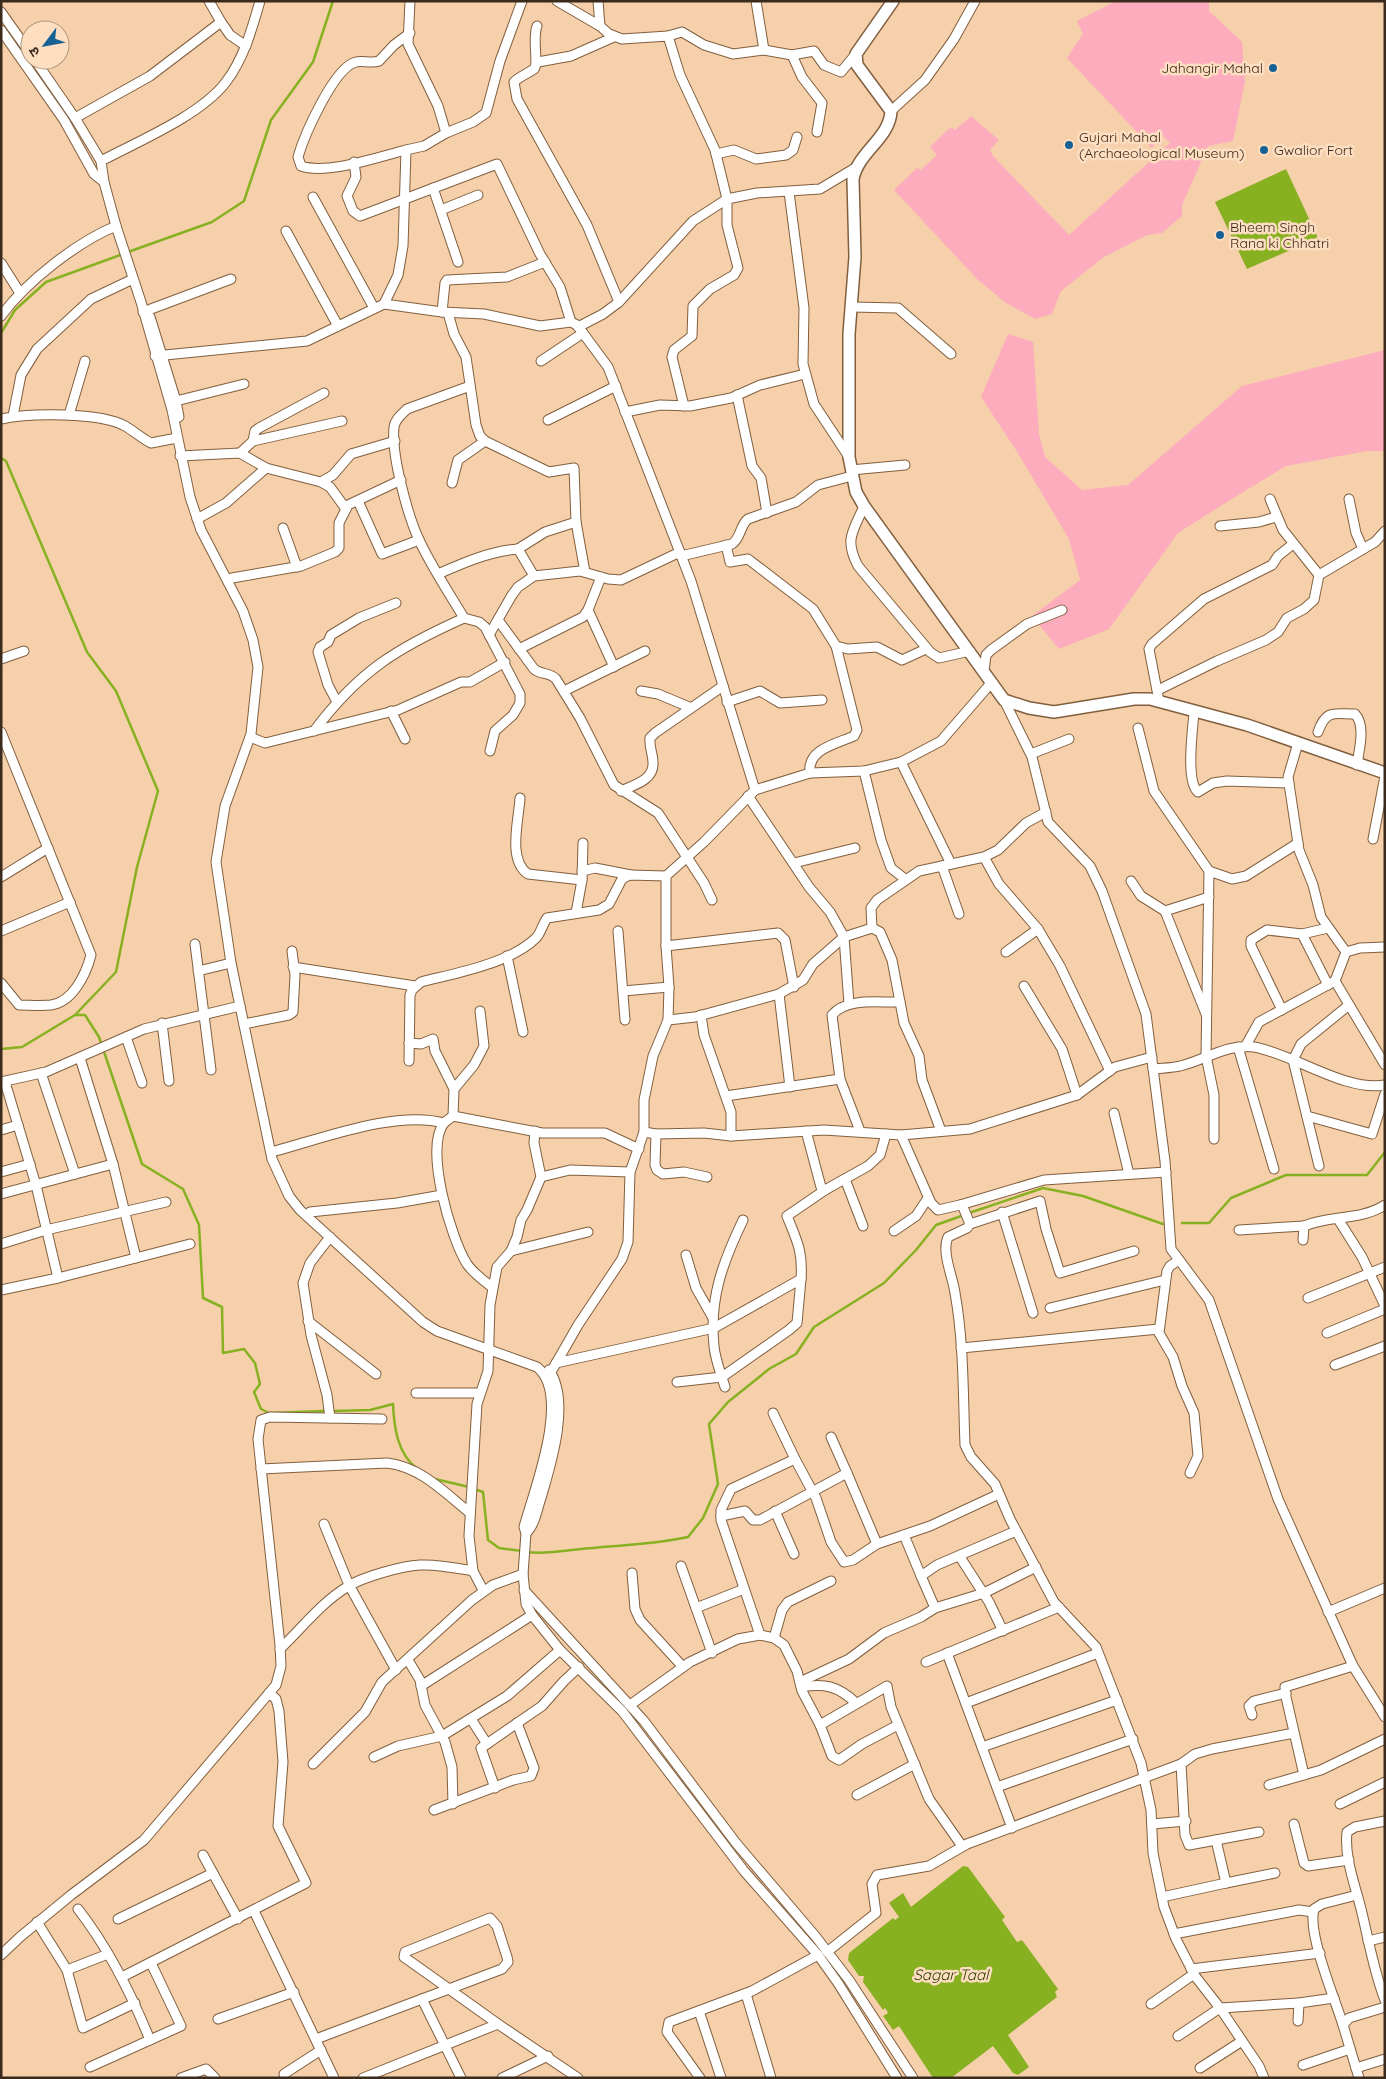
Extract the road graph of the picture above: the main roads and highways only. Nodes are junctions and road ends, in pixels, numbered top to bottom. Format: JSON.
{"nodes":[{"id":1,"x":893,"y":1,"type":"edge"},
{"id":2,"x":1385,"y":775,"type":"edge"}],
"edges":[{"from":1,"to":2,"type":"main road"}]}
